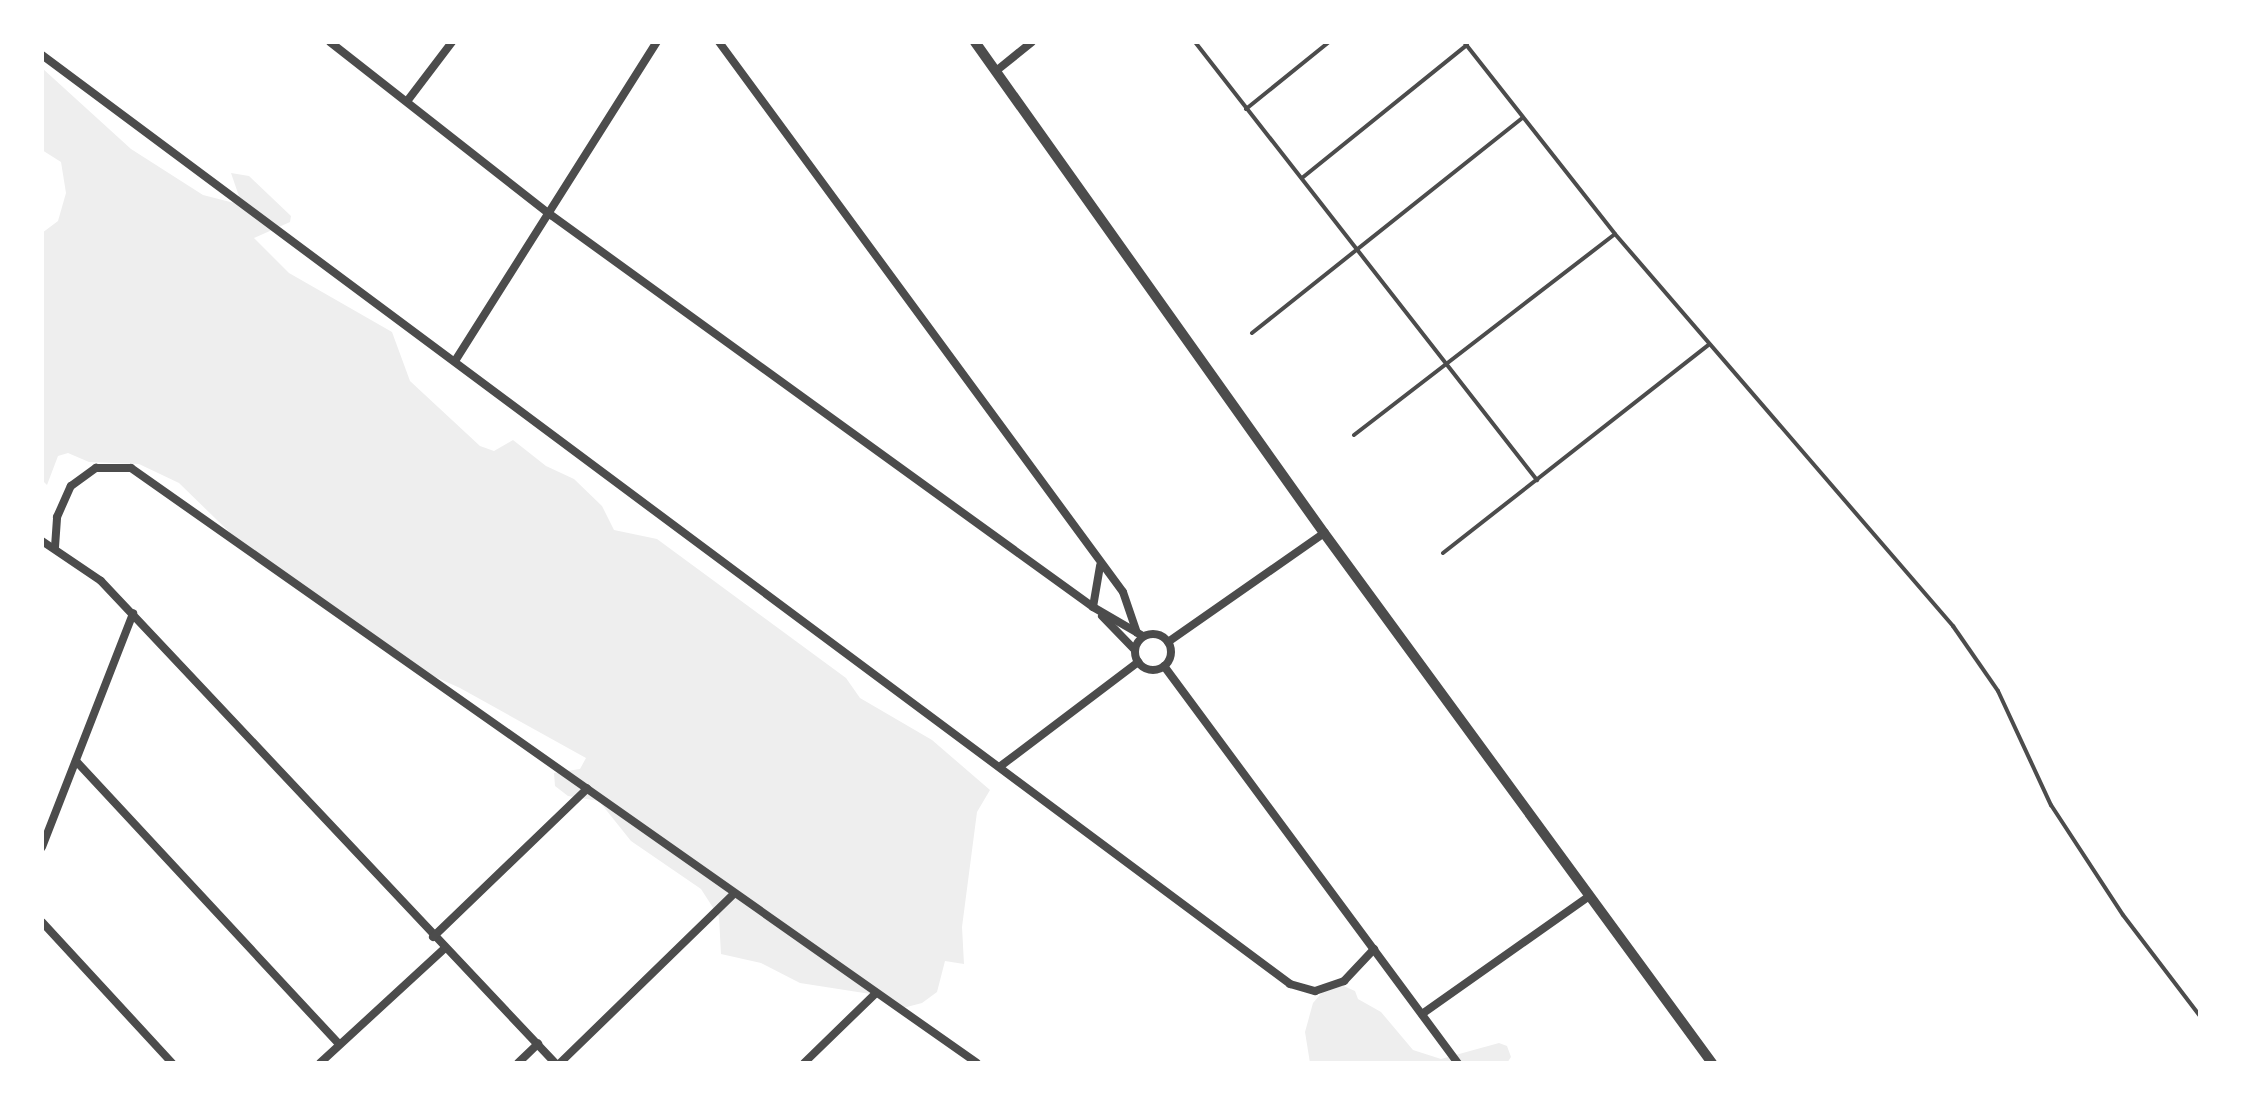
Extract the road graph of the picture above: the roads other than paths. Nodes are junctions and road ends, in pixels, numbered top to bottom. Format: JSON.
{"nodes":[{"id":1,"x":330,"y":42,"type":"edge"},
{"id":2,"x":452,"y":42,"type":"edge"},
{"id":3,"x":657,"y":42,"type":"edge"},
{"id":4,"x":719,"y":42,"type":"edge"},
{"id":5,"x":975,"y":42,"type":"edge"},
{"id":6,"x":1032,"y":42,"type":"edge"},
{"id":7,"x":1195,"y":42,"type":"edge"},
{"id":8,"x":1329,"y":42,"type":"edge"},
{"id":9,"x":1465,"y":44,"type":"edge"},
{"id":10,"x":42,"y":55,"type":"edge"},
{"id":11,"x":996,"y":71,"type":"junction"},
{"id":12,"x":408,"y":100,"type":"junction"},
{"id":13,"x":1246,"y":109,"type":"junction"},
{"id":14,"x":1523,"y":117,"type":"junction"},
{"id":15,"x":1302,"y":178,"type":"junction"},
{"id":16,"x":551,"y":215,"type":"junction"},
{"id":17,"x":1615,"y":234,"type":"junction"},
{"id":18,"x":1357,"y":248,"type":"junction"},
{"id":19,"x":1252,"y":333,"type":"dead end"},
{"id":20,"x":1709,"y":344,"type":"junction"},
{"id":21,"x":455,"y":361,"type":"junction"},
{"id":22,"x":1444,"y":364,"type":"junction"},
{"id":23,"x":1354,"y":435,"type":"dead end"},
{"id":24,"x":1537,"y":480,"type":"junction"},
{"id":25,"x":1324,"y":533,"type":"junction"},
{"id":26,"x":42,"y":541,"type":"edge"},
{"id":27,"x":55,"y":547,"type":"junction"},
{"id":28,"x":1443,"y":553,"type":"dead end"},
{"id":29,"x":1100,"y":565,"type":"junction"},
{"id":30,"x":1093,"y":607,"type":"junction"},
{"id":31,"x":133,"y":613,"type":"junction"},
{"id":32,"x":1140,"y":634,"type":"junction"},
{"id":33,"x":1168,"y":642,"type":"junction"},
{"id":34,"x":1135,"y":650,"type":"junction"},
{"id":35,"x":1138,"y":662,"type":"junction"},
{"id":36,"x":1164,"y":666,"type":"junction"},
{"id":37,"x":76,"y":761,"type":"junction"},
{"id":38,"x":1002,"y":765,"type":"junction"},
{"id":39,"x":587,"y":789,"type":"junction"},
{"id":40,"x":42,"y":847,"type":"edge"},
{"id":41,"x":733,"y":895,"type":"junction"},
{"id":42,"x":1589,"y":896,"type":"junction"},
{"id":43,"x":42,"y":922,"type":"edge"},
{"id":44,"x":433,"y":937,"type":"junction"},
{"id":45,"x":444,"y":949,"type":"junction"},
{"id":46,"x":1374,"y":949,"type":"junction"},
{"id":47,"x":876,"y":993,"type":"junction"},
{"id":48,"x":1422,"y":1014,"type":"junction"},
{"id":49,"x":2200,"y":1016,"type":"edge"},
{"id":50,"x":339,"y":1044,"type":"junction"},
{"id":51,"x":538,"y":1044,"type":"junction"},
{"id":52,"x":172,"y":1063,"type":"edge"},
{"id":53,"x":320,"y":1063,"type":"edge"},
{"id":54,"x":518,"y":1063,"type":"edge"},
{"id":55,"x":558,"y":1063,"type":"edge"},
{"id":56,"x":804,"y":1063,"type":"edge"},
{"id":57,"x":977,"y":1063,"type":"edge"},
{"id":58,"x":1458,"y":1063,"type":"edge"},
{"id":59,"x":1712,"y":1063,"type":"edge"}],
"edges":[{"from":1,"to":12,"type":"street"},
{"from":2,"to":12,"type":"street"},
{"from":3,"to":16,"type":"street"},
{"from":4,"to":29,"type":"street"},
{"from":5,"to":11,"type":"street"},
{"from":6,"to":11,"type":"street"},
{"from":7,"to":13,"type":"lane"},
{"from":8,"to":13,"type":"lane"},
{"from":9,"to":14,"type":"lane"},
{"from":9,"to":15,"type":"lane"},
{"from":10,"to":21,"type":"street"},
{"from":11,"to":25,"type":"street"},
{"from":12,"to":16,"type":"street"},
{"from":13,"to":15,"type":"lane"},
{"from":14,"to":17,"type":"lane"},
{"from":14,"to":18,"type":"lane"},
{"from":15,"to":18,"type":"lane"},
{"from":16,"to":21,"type":"street"},
{"from":16,"to":30,"type":"street"},
{"from":17,"to":20,"type":"lane"},
{"from":17,"to":22,"type":"lane"},
{"from":18,"to":19,"type":"lane"},
{"from":18,"to":22,"type":"lane"},
{"from":20,"to":24,"type":"lane"},
{"from":20,"to":49,"type":"lane"},
{"from":21,"to":38,"type":"street"},
{"from":22,"to":23,"type":"lane"},
{"from":22,"to":24,"type":"lane"},
{"from":24,"to":28,"type":"lane"},
{"from":25,"to":33,"type":"street"},
{"from":25,"to":42,"type":"street"},
{"from":26,"to":27,"type":"street"},
{"from":27,"to":31,"type":"street"},
{"from":27,"to":39,"type":"street"},
{"from":29,"to":30,"type":"street"},
{"from":29,"to":32,"type":"street"},
{"from":30,"to":32,"type":"street"},
{"from":30,"to":34,"type":"street"},
{"from":31,"to":37,"type":"street"},
{"from":31,"to":44,"type":"street"},
{"from":32,"to":33,"type":"street"},
{"from":32,"to":34,"type":"street"},
{"from":33,"to":36,"type":"street"},
{"from":34,"to":35,"type":"street"},
{"from":35,"to":36,"type":"street"},
{"from":35,"to":38,"type":"street"},
{"from":36,"to":46,"type":"street"},
{"from":37,"to":40,"type":"street"},
{"from":37,"to":50,"type":"street"},
{"from":38,"to":46,"type":"street"},
{"from":39,"to":41,"type":"street"},
{"from":39,"to":44,"type":"street"},
{"from":41,"to":47,"type":"street"},
{"from":41,"to":55,"type":"street"},
{"from":42,"to":48,"type":"street"},
{"from":42,"to":59,"type":"street"},
{"from":43,"to":52,"type":"street"},
{"from":44,"to":45,"type":"street"},
{"from":45,"to":50,"type":"street"},
{"from":45,"to":51,"type":"street"},
{"from":46,"to":48,"type":"street"},
{"from":47,"to":56,"type":"street"},
{"from":47,"to":57,"type":"street"},
{"from":48,"to":58,"type":"street"},
{"from":50,"to":53,"type":"street"},
{"from":51,"to":54,"type":"street"},
{"from":51,"to":55,"type":"street"}]}
